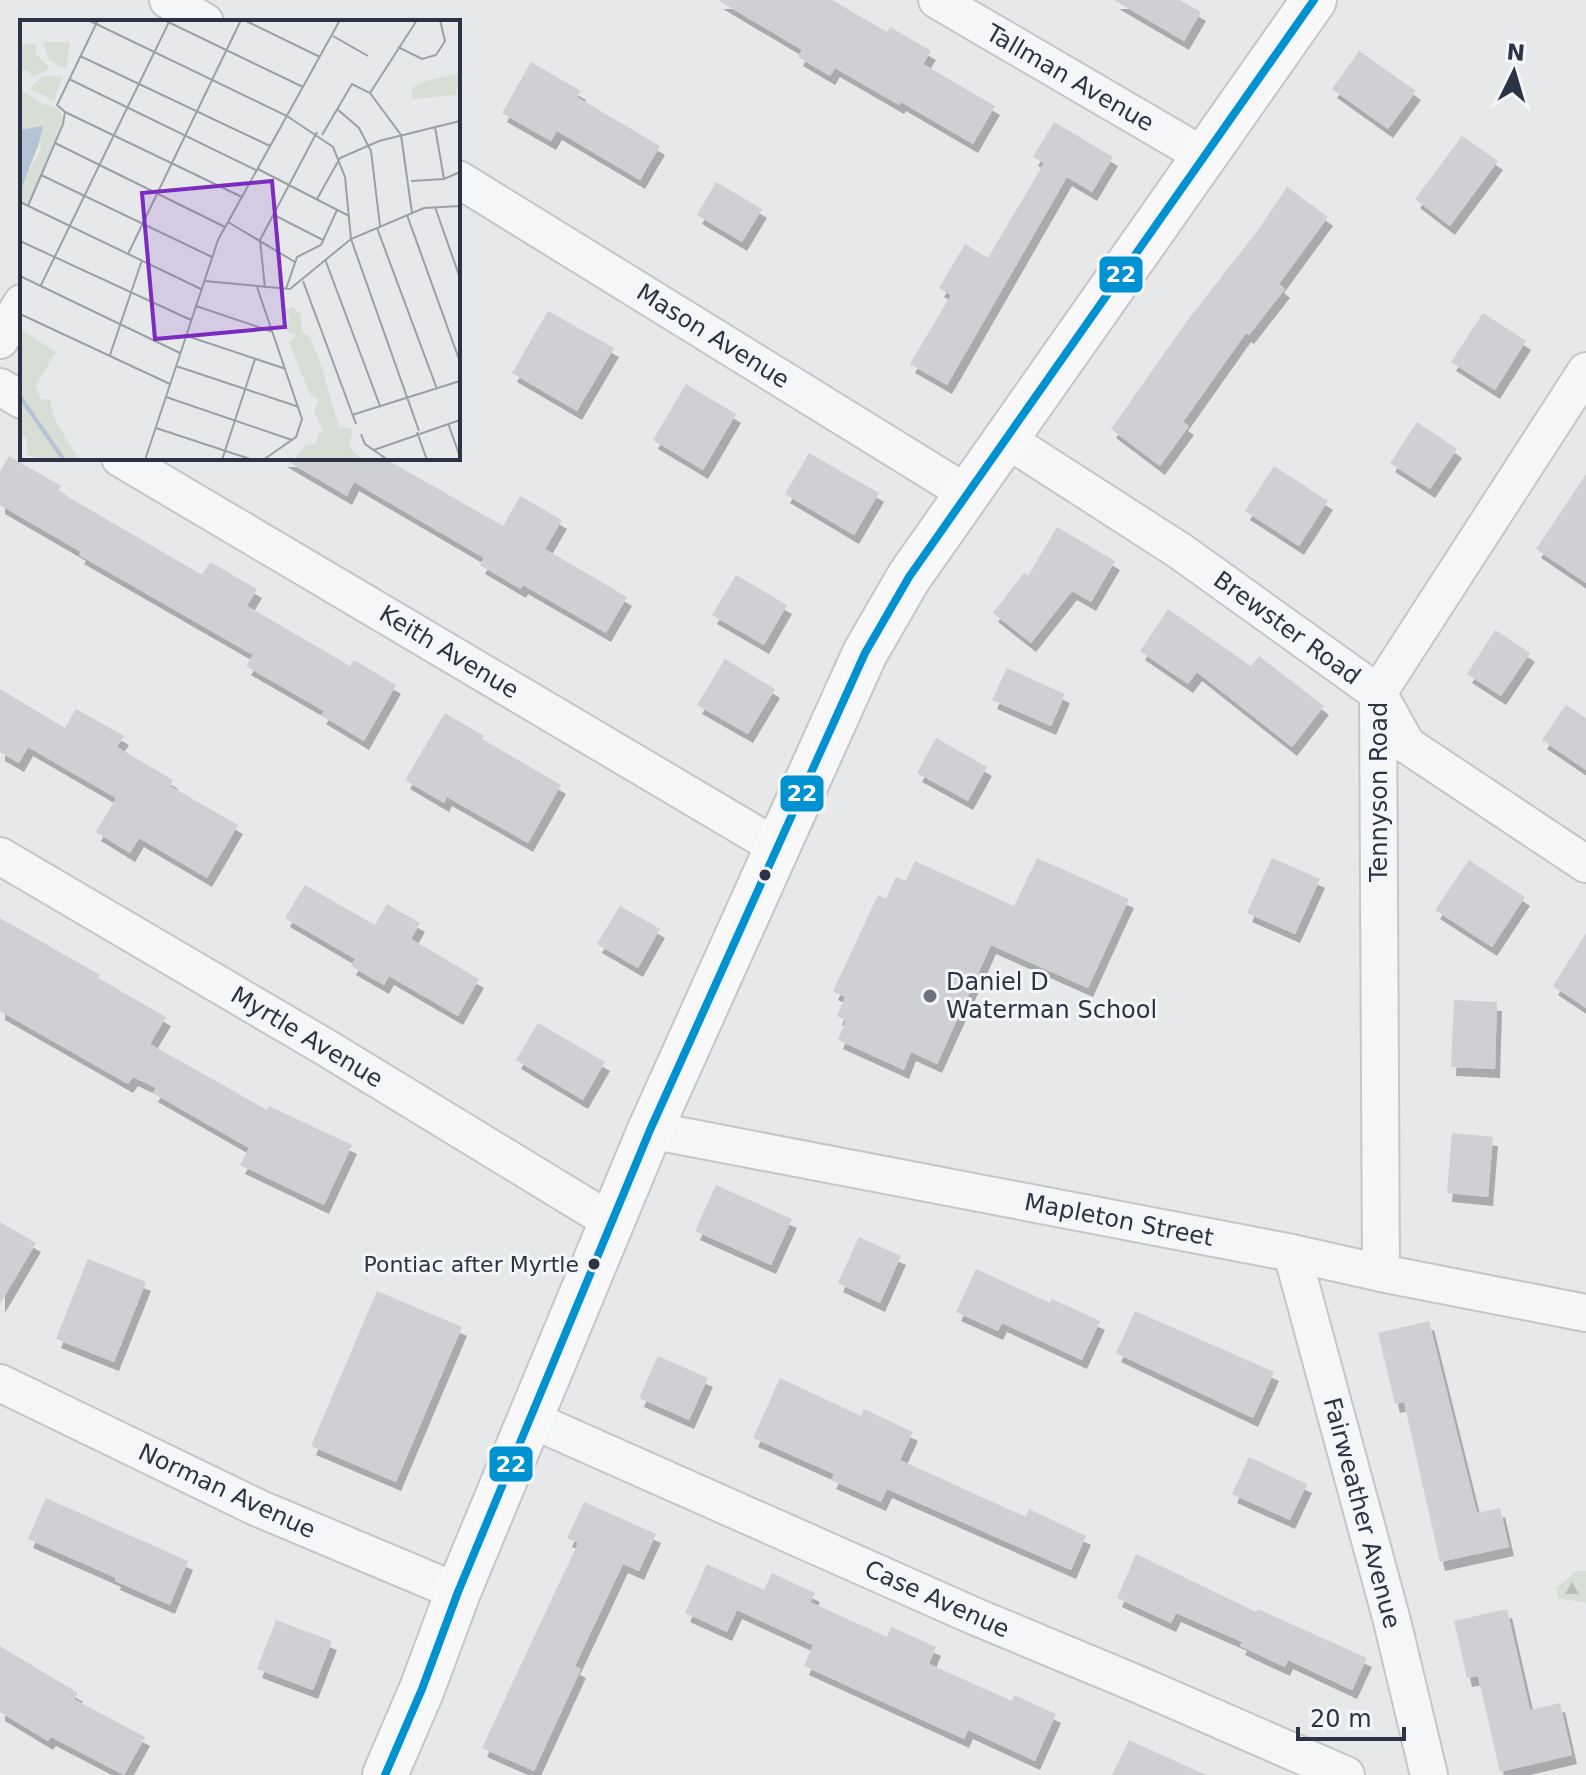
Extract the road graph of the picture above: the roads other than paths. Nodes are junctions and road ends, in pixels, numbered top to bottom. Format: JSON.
{"nodes":[{"id":1,"x":937,"y":0,"type":"edge"},
{"id":2,"x":1314,"y":0,"type":"edge"},
{"id":3,"x":1204,"y":156,"type":"junction"},
{"id":4,"x":460,"y":180,"type":"edge"},
{"id":5,"x":20,"y":306,"type":"edge"},
{"id":6,"x":0,"y":340,"type":"edge"},
{"id":7,"x":1586,"y":371,"type":"edge"},
{"id":8,"x":0,"y":387,"type":"edge"},
{"id":9,"x":20,"y":399,"type":"edge"},
{"id":10,"x":1576,"y":408,"type":"edge"},
{"id":11,"x":1006,"y":439,"type":"junction"},
{"id":12,"x":123,"y":460,"type":"edge"},
{"id":13,"x":968,"y":494,"type":"junction"},
{"id":14,"x":1378,"y":693,"type":"junction"},
{"id":15,"x":777,"y":847,"type":"junction"},
{"id":16,"x":0,"y":856,"type":"edge"},
{"id":17,"x":1586,"y":864,"type":"edge"},
{"id":18,"x":650,"y":1130,"type":"junction"},
{"id":19,"x":612,"y":1222,"type":"junction"},
{"id":20,"x":1292,"y":1253,"type":"junction"},
{"id":21,"x":1381,"y":1273,"type":"junction"},
{"id":22,"x":1586,"y":1313,"type":"edge"},
{"id":23,"x":0,"y":1383,"type":"edge"},
{"id":24,"x":530,"y":1419,"type":"junction"},
{"id":25,"x":458,"y":1592,"type":"junction"},
{"id":26,"x":389,"y":1774,"type":"edge"},
{"id":27,"x":1346,"y":1775,"type":"edge"},
{"id":28,"x":1429,"y":1775,"type":"edge"}],
"edges":[{"from":1,"to":3,"type":"street","name":"Tallman Avenue"},
{"from":2,"to":3,"type":"main road"},
{"from":3,"to":11,"type":"main road"},
{"from":4,"to":13,"type":"street","name":"Mason Avenue"},
{"from":5,"to":6,"type":"street"},
{"from":7,"to":10,"type":"street","name":"Tennyson Road"},
{"from":8,"to":9,"type":"street"},
{"from":10,"to":14,"type":"street","name":"Tennyson Road"},
{"from":11,"to":13,"type":"main road"},
{"from":11,"to":14,"type":"street","name":"Brewster Road"},
{"from":12,"to":15,"type":"street","name":"Keith Avenue"},
{"from":13,"to":15,"type":"main road"},
{"from":14,"to":17,"type":"street","name":"Brewster Road"},
{"from":14,"to":21,"type":"street","name":"Tennyson Road"},
{"from":15,"to":18,"type":"main road"},
{"from":16,"to":19,"type":"street","name":"Myrtle Avenue"},
{"from":18,"to":19,"type":"main road"},
{"from":18,"to":20,"type":"street","name":"Mapleton Street"},
{"from":19,"to":24,"type":"main road"},
{"from":20,"to":21,"type":"street","name":"Mapleton Street"},
{"from":20,"to":28,"type":"street","name":"Fairweather Avenue"},
{"from":21,"to":22,"type":"street","name":"Mapleton Street"},
{"from":23,"to":25,"type":"street","name":"Norman Avenue"},
{"from":24,"to":25,"type":"main road"},
{"from":24,"to":27,"type":"street","name":"Case Avenue"},
{"from":25,"to":26,"type":"main road"}]}
